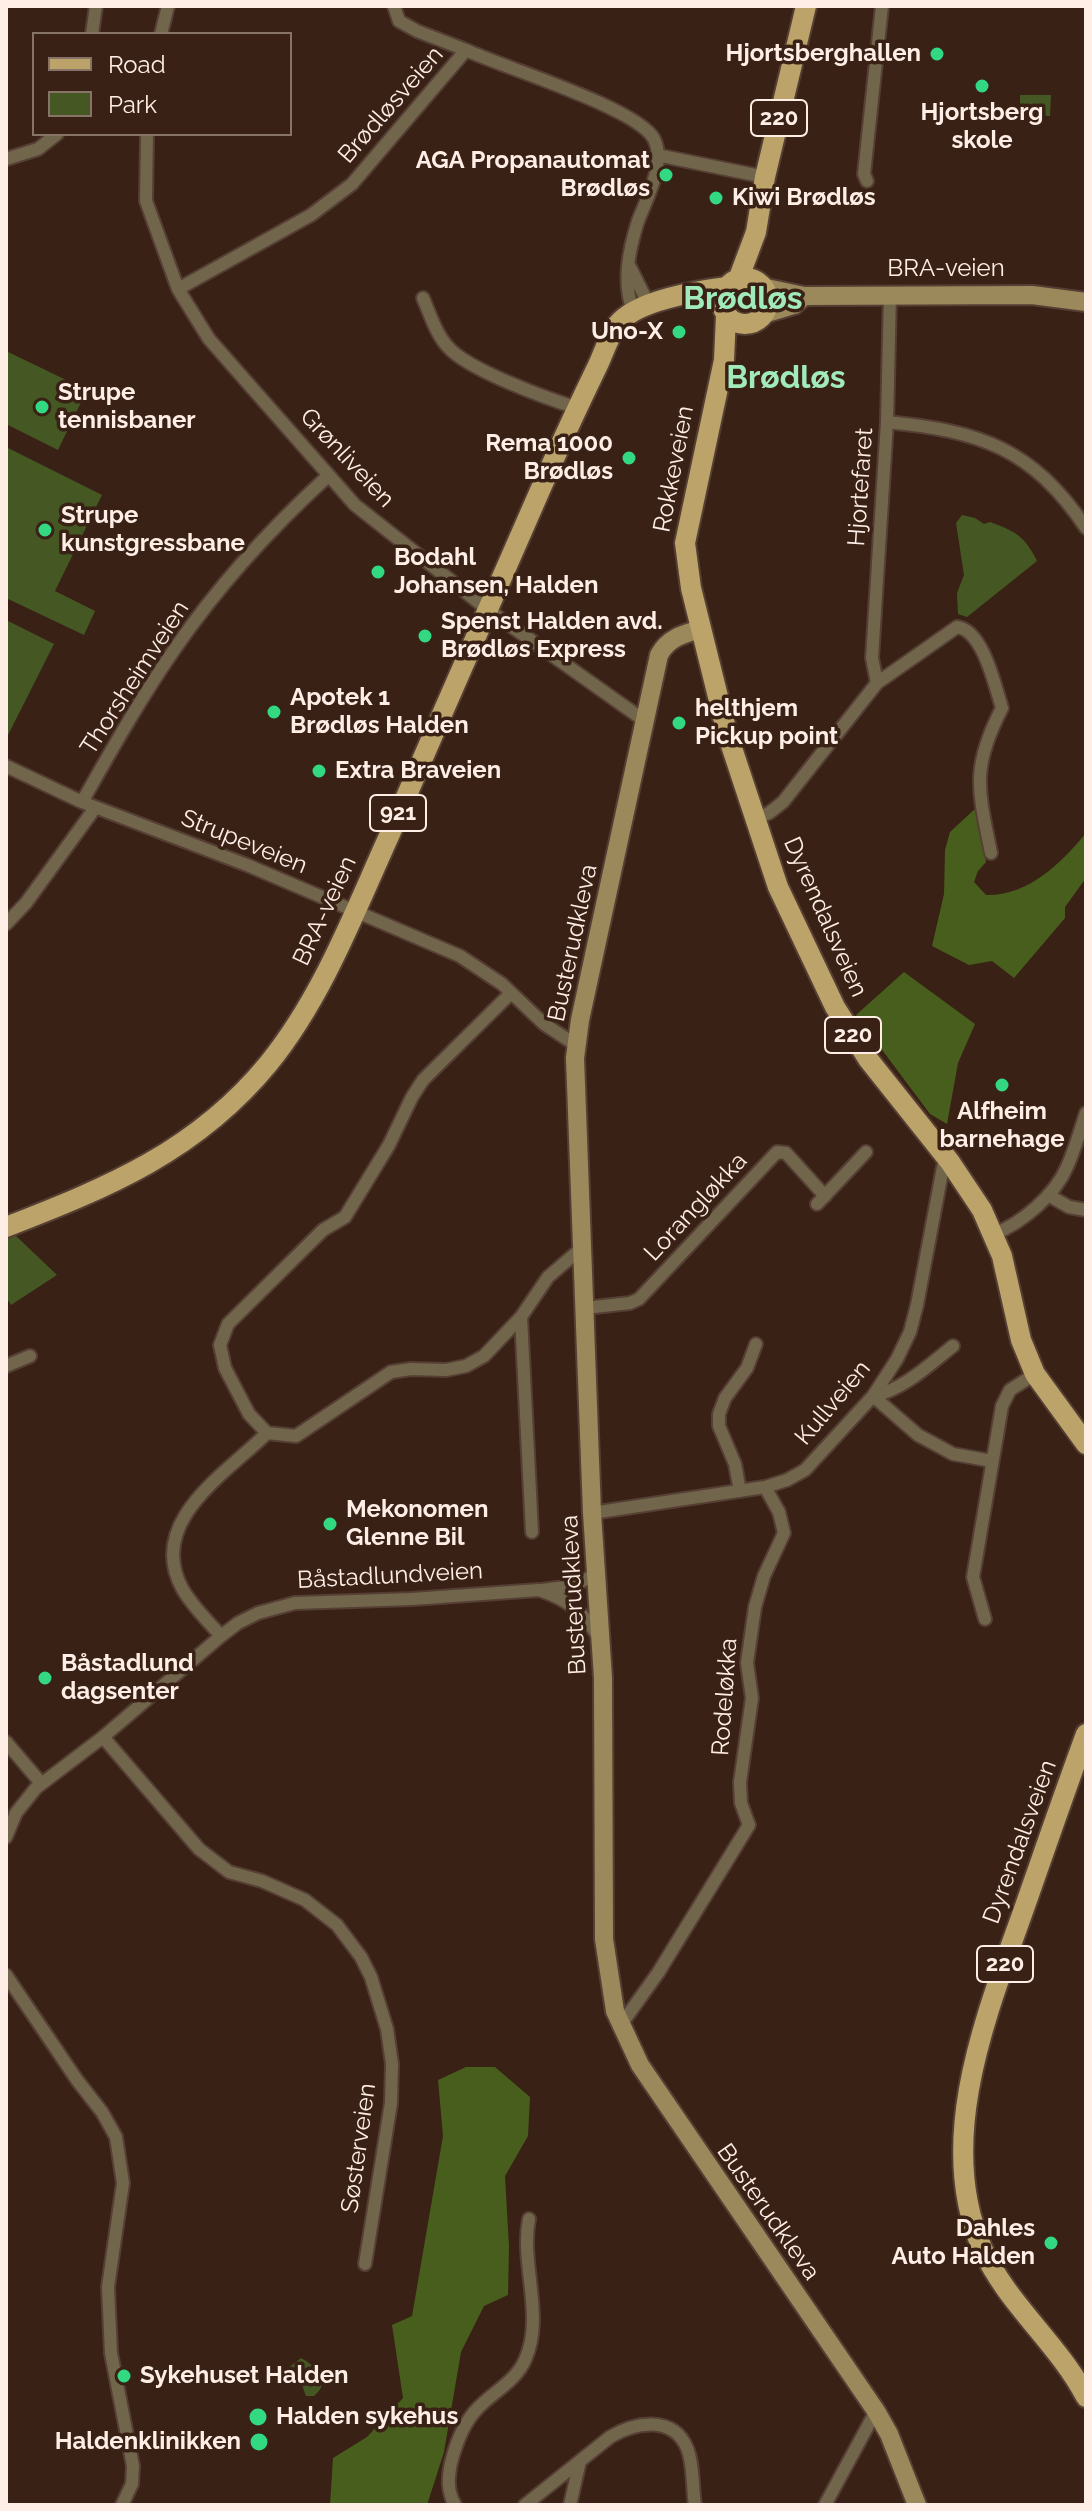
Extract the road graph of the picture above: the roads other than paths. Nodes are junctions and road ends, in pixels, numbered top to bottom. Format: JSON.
{"nodes":[{"id":1,"x":96,"y":6,"type":"edge"},
{"id":2,"x":168,"y":6,"type":"edge"},
{"id":3,"x":394,"y":6,"type":"edge"},
{"id":4,"x":806,"y":6,"type":"edge"},
{"id":5,"x":882,"y":6,"type":"edge"},
{"id":6,"x":92,"y":32,"type":"edge"},
{"id":7,"x":162,"y":32,"type":"edge"},
{"id":8,"x":466,"y":50,"type":"junction"},
{"id":9,"x":54,"y":136,"type":"edge"},
{"id":10,"x":147,"y":136,"type":"edge"},
{"id":11,"x":657,"y":155,"type":"junction"},
{"id":12,"x":6,"y":159,"type":"edge"},
{"id":13,"x":765,"y":177,"type":"junction"},
{"id":14,"x":867,"y":181,"type":"dead end"},
{"id":15,"x":746,"y":284,"type":"junction"},
{"id":16,"x":178,"y":289,"type":"junction"},
{"id":17,"x":890,"y":294,"type":"junction"},
{"id":18,"x":804,"y":296,"type":"junction"},
{"id":19,"x":423,"y":298,"type":"dead end"},
{"id":20,"x":671,"y":299,"type":"junction"},
{"id":21,"x":1086,"y":302,"type":"edge"},
{"id":22,"x":640,"y":307,"type":"junction"},
{"id":23,"x":725,"y":312,"type":"junction"},
{"id":24,"x":758,"y":319,"type":"junction"},
{"id":25,"x":724,"y":360,"type":"junction"},
{"id":26,"x":577,"y":408,"type":"junction"},
{"id":27,"x":887,"y":422,"type":"junction"},
{"id":28,"x":328,"y":476,"type":"junction"},
{"id":29,"x":1086,"y":528,"type":"edge"},
{"id":30,"x":691,"y":588,"type":"joint"},
{"id":31,"x":487,"y":609,"type":"junction"},
{"id":32,"x":701,"y":629,"type":"junction"},
{"id":33,"x":877,"y":683,"type":"junction"},
{"id":34,"x":645,"y":721,"type":"junction"},
{"id":35,"x":6,"y":766,"type":"edge"},
{"id":36,"x":82,"y":802,"type":"junction"},
{"id":37,"x":95,"y":808,"type":"junction"},
{"id":38,"x":755,"y":819,"type":"junction"},
{"id":39,"x":991,"y":853,"type":"dead end"},
{"id":40,"x":355,"y":911,"type":"junction"},
{"id":41,"x":6,"y":924,"type":"edge"},
{"id":42,"x":511,"y":993,"type":"junction"},
{"id":43,"x":576,"y":1045,"type":"junction"},
{"id":44,"x":1086,"y":1113,"type":"edge"},
{"id":45,"x":866,"y":1152,"type":"dead end"},
{"id":46,"x":950,"y":1162,"type":"junction"},
{"id":47,"x":1048,"y":1195,"type":"junction"},
{"id":48,"x":1086,"y":1210,"type":"edge"},
{"id":49,"x":6,"y":1227,"type":"edge"},
{"id":50,"x":994,"y":1234,"type":"junction"},
{"id":51,"x":583,"y":1247,"type":"junction"},
{"id":52,"x":585,"y":1308,"type":"junction"},
{"id":53,"x":521,"y":1317,"type":"junction"},
{"id":54,"x":756,"y":1344,"type":"dead end"},
{"id":55,"x":953,"y":1346,"type":"dead end"},
{"id":56,"x":30,"y":1356,"type":"dead end"},
{"id":57,"x":6,"y":1366,"type":"edge"},
{"id":58,"x":1035,"y":1374,"type":"junction"},
{"id":59,"x":873,"y":1396,"type":"junction"},
{"id":60,"x":267,"y":1433,"type":"junction"},
{"id":61,"x":1086,"y":1444,"type":"edge"},
{"id":62,"x":992,"y":1461,"type":"junction"},
{"id":63,"x":765,"y":1487,"type":"junction"},
{"id":64,"x":740,"y":1491,"type":"junction"},
{"id":65,"x":592,"y":1513,"type":"junction"},
{"id":66,"x":532,"y":1532,"type":"dead end"},
{"id":67,"x":596,"y":1574,"type":"junction"},
{"id":68,"x":539,"y":1590,"type":"junction"},
{"id":69,"x":985,"y":1619,"type":"dead end"},
{"id":70,"x":221,"y":1636,"type":"junction"},
{"id":71,"x":600,"y":1641,"type":"junction"},
{"id":72,"x":103,"y":1737,"type":"junction"},
{"id":73,"x":1085,"y":1739,"type":"edge"},
{"id":74,"x":6,"y":1742,"type":"edge"},
{"id":75,"x":41,"y":1783,"type":"junction"},
{"id":76,"x":7,"y":1830,"type":"edge"},
{"id":77,"x":6,"y":1975,"type":"edge"},
{"id":78,"x":620,"y":2026,"type":"junction"},
{"id":79,"x":529,"y":2219,"type":"dead end"},
{"id":80,"x":365,"y":2264,"type":"dead end"},
{"id":81,"x":1086,"y":2397,"type":"edge"},
{"id":82,"x":876,"y":2411,"type":"junction"},
{"id":83,"x":580,"y":2461,"type":"junction"},
{"id":84,"x":122,"y":2505,"type":"edge"},
{"id":85,"x":455,"y":2505,"type":"edge"},
{"id":86,"x":525,"y":2505,"type":"edge"},
{"id":87,"x":570,"y":2505,"type":"edge"},
{"id":88,"x":695,"y":2505,"type":"edge"},
{"id":89,"x":825,"y":2505,"type":"edge"},
{"id":90,"x":917,"y":2505,"type":"edge"}],
"edges":[{"from":1,"to":6,"type":"street"},
{"from":2,"to":7,"type":"street"},
{"from":3,"to":8,"type":"street"},
{"from":4,"to":13,"type":"main road","number":"220"},
{"from":5,"to":14,"type":"street"},
{"from":8,"to":11,"type":"street","name":"Brødløsveien"},
{"from":8,"to":16,"type":"street","name":"Brødløsveien"},
{"from":9,"to":12,"type":"street"},
{"from":10,"to":16,"type":"street","name":"Grønliveien"},
{"from":11,"to":13,"type":"street"},
{"from":11,"to":22,"type":"street"},
{"from":13,"to":15,"type":"main road","number":"220"},
{"from":15,"to":18,"type":"street","name":"BRA-veien"},
{"from":15,"to":20,"type":"main road","name":"BRA-veien"},
{"from":15,"to":23,"type":"main road","number":"220"},
{"from":15,"to":24,"type":"main road","number":"220"},
{"from":16,"to":28,"type":"street","name":"Grønliveien"},
{"from":17,"to":18,"type":"street","name":"BRA-veien"},
{"from":17,"to":21,"type":"street","name":"BRA-veien"},
{"from":17,"to":27,"type":"street","name":"Hjortefaret"},
{"from":18,"to":24,"type":"street","name":"BRA-veien"},
{"from":19,"to":26,"type":"street"},
{"from":20,"to":22,"type":"main road","name":"BRA-veien"},
{"from":20,"to":23,"type":"main road","name":"BRA-veien"},
{"from":22,"to":26,"type":"main road","name":"BRA-veien","number":"921"},
{"from":23,"to":24,"type":"main road"},
{"from":23,"to":25,"type":"main road","name":"Rokkeveien","number":"220"},
{"from":24,"to":25,"type":"main road","name":"Rokkeveien","number":"220"},
{"from":25,"to":30,"type":"main road","name":"Rokkeveien","number":"220"},
{"from":26,"to":31,"type":"main road","name":"BRA-veien","number":"921"},
{"from":27,"to":29,"type":"street"},
{"from":27,"to":33,"type":"street","name":"Hjortefaret"},
{"from":28,"to":31,"type":"street","name":"Grønliveien"},
{"from":28,"to":36,"type":"street","name":"Thorsheimveien"},
{"from":30,"to":32,"type":"main road","name":"Dyrendalsveien","number":"220"},
{"from":31,"to":34,"type":"street","name":"Grønliveien"},
{"from":31,"to":40,"type":"main road","name":"BRA-veien","number":"921"},
{"from":32,"to":34,"type":"street","name":"Busterudkleva"},
{"from":32,"to":38,"type":"main road","name":"Dyrendalsveien","number":"220"},
{"from":33,"to":38,"type":"street"},
{"from":33,"to":39,"type":"street"},
{"from":34,"to":43,"type":"street","name":"Busterudkleva"},
{"from":35,"to":36,"type":"street","name":"Strupeveien"},
{"from":36,"to":37,"type":"street","name":"Strupeveien"},
{"from":37,"to":40,"type":"street","name":"Strupeveien"},
{"from":37,"to":41,"type":"street"},
{"from":38,"to":46,"type":"main road","name":"Dyrendalsveien","number":"220"},
{"from":40,"to":42,"type":"street","name":"Strupeveien"},
{"from":40,"to":49,"type":"main road","name":"BRA-veien","number":"921"},
{"from":42,"to":43,"type":"street","name":"Strupeveien"},
{"from":42,"to":60,"type":"street"},
{"from":43,"to":51,"type":"street","name":"Busterudkleva"},
{"from":44,"to":47,"type":"street"},
{"from":45,"to":52,"type":"street","name":"Lorangløkka"},
{"from":46,"to":50,"type":"main road","name":"Dyrendalsveien","number":"220"},
{"from":46,"to":59,"type":"street","name":"Kullveien"},
{"from":47,"to":48,"type":"street"},
{"from":47,"to":50,"type":"street"},
{"from":50,"to":58,"type":"main road","name":"Dyrendalsveien","number":"220"},
{"from":51,"to":52,"type":"street","name":"Busterudkleva"},
{"from":51,"to":53,"type":"street"},
{"from":52,"to":65,"type":"street","name":"Busterudkleva"},
{"from":53,"to":60,"type":"street"},
{"from":53,"to":66,"type":"street"},
{"from":54,"to":64,"type":"street"},
{"from":55,"to":59,"type":"street"},
{"from":56,"to":57,"type":"street"},
{"from":58,"to":61,"type":"main road","name":"Dyrendalsveien","number":"220"},
{"from":58,"to":62,"type":"street"},
{"from":59,"to":62,"type":"street"},
{"from":59,"to":63,"type":"street","name":"Kullveien"},
{"from":60,"to":70,"type":"street"},
{"from":62,"to":69,"type":"street"},
{"from":63,"to":64,"type":"street","name":"Kullveien"},
{"from":63,"to":78,"type":"street","name":"Rodeløkka"},
{"from":64,"to":65,"type":"street","name":"Kullveien"},
{"from":65,"to":67,"type":"street","name":"Busterudkleva"},
{"from":67,"to":68,"type":"street","name":"Båstadlundveien"},
{"from":67,"to":71,"type":"street","name":"Busterudkleva"},
{"from":68,"to":70,"type":"street","name":"Båstadlundveien"},
{"from":68,"to":71,"type":"street"},
{"from":70,"to":72,"type":"street","name":"Båstadlundveien"},
{"from":71,"to":78,"type":"street","name":"Busterudkleva"},
{"from":72,"to":75,"type":"street","name":"Båstadlundveien"},
{"from":72,"to":80,"type":"street","name":"Søsterveien"},
{"from":73,"to":81,"type":"main road","name":"Dyrendalsveien","number":"220"},
{"from":74,"to":75,"type":"street"},
{"from":75,"to":76,"type":"street","name":"Båstadlundveien"},
{"from":77,"to":84,"type":"street"},
{"from":78,"to":82,"type":"street","name":"Busterudkleva"},
{"from":79,"to":85,"type":"street"},
{"from":82,"to":89,"type":"street"},
{"from":82,"to":90,"type":"street","name":"Busterudkleva"},
{"from":83,"to":86,"type":"street"},
{"from":83,"to":87,"type":"street"},
{"from":83,"to":88,"type":"street"}]}
